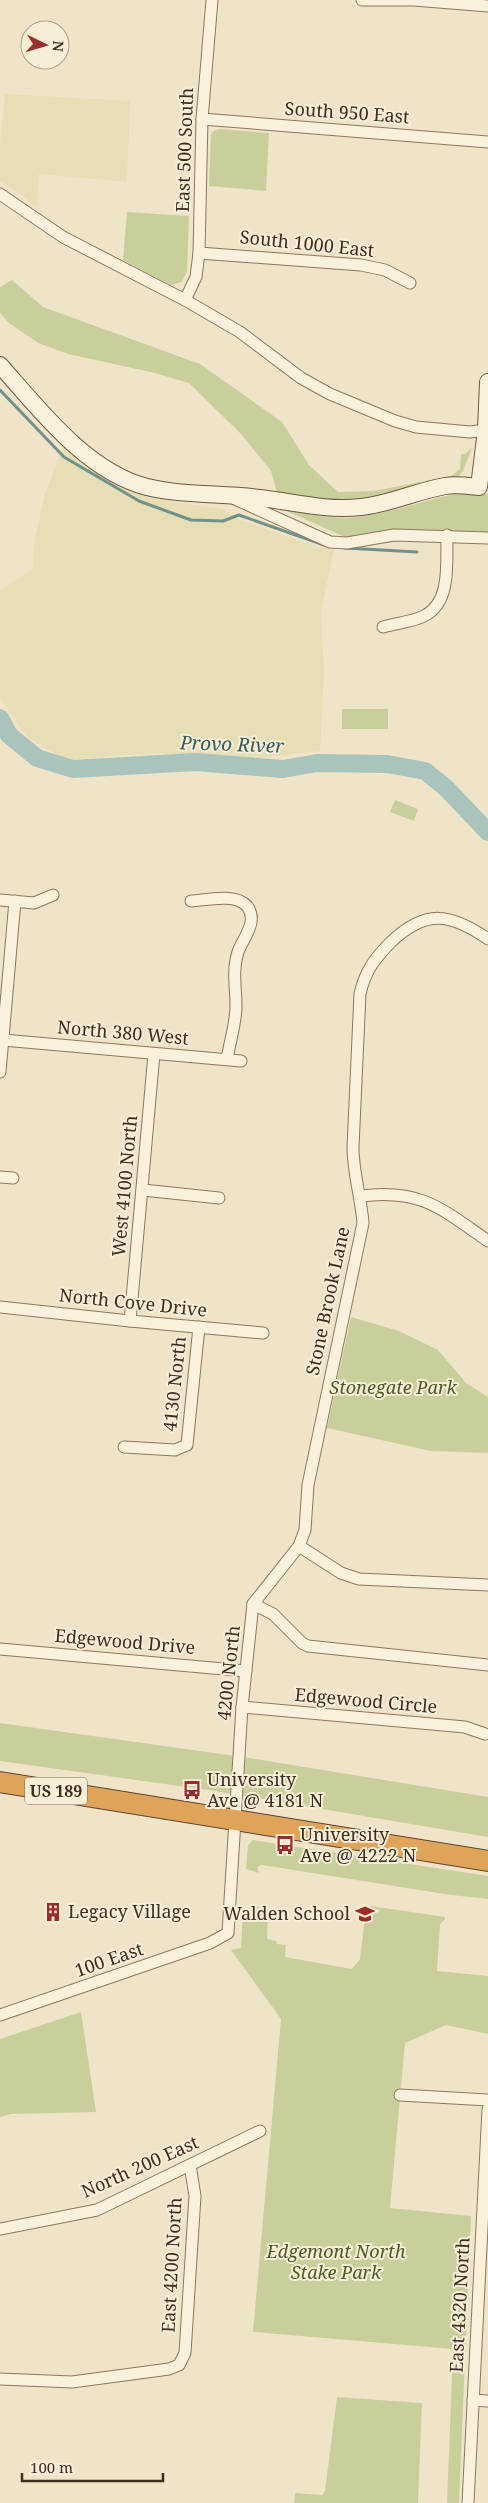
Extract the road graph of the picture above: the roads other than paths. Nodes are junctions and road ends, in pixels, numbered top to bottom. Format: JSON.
{"nodes":[{"id":1,"x":212,"y":0,"type":"edge"},
{"id":2,"x":362,"y":0,"type":"edge"},
{"id":3,"x":488,"y":6,"type":"edge"},
{"id":4,"x":202,"y":120,"type":"junction"},
{"id":5,"x":488,"y":142,"type":"edge"},
{"id":6,"x":0,"y":194,"type":"edge"},
{"id":7,"x":198,"y":253,"type":"junction"},
{"id":8,"x":410,"y":283,"type":"dead end"},
{"id":9,"x":185,"y":300,"type":"junction"},
{"id":10,"x":0,"y":365,"type":"edge"},
{"id":11,"x":488,"y":382,"type":"edge"},
{"id":12,"x":487,"y":430,"type":"edge"},
{"id":13,"x":484,"y":488,"type":"edge"},
{"id":14,"x":229,"y":496,"type":"junction"},
{"id":15,"x":447,"y":535,"type":"junction"},
{"id":16,"x":488,"y":538,"type":"edge"},
{"id":17,"x":383,"y":627,"type":"dead end"},
{"id":18,"x":53,"y":895,"type":"dead end"},
{"id":19,"x":0,"y":900,"type":"edge"},
{"id":20,"x":15,"y":901,"type":"junction"},
{"id":21,"x":191,"y":901,"type":"dead end"},
{"id":22,"x":488,"y":939,"type":"edge"},
{"id":23,"x":3,"y":1040,"type":"junction"},
{"id":24,"x":154,"y":1054,"type":"junction"},
{"id":25,"x":227,"y":1059,"type":"junction"},
{"id":26,"x":241,"y":1061,"type":"dead end"},
{"id":27,"x":0,"y":1072,"type":"edge"},
{"id":28,"x":0,"y":1177,"type":"edge"},
{"id":29,"x":14,"y":1178,"type":"dead end"},
{"id":30,"x":143,"y":1190,"type":"junction"},
{"id":31,"x":361,"y":1196,"type":"junction"},
{"id":32,"x":219,"y":1198,"type":"dead end"},
{"id":33,"x":488,"y":1241,"type":"edge"},
{"id":34,"x":0,"y":1307,"type":"edge"},
{"id":35,"x":130,"y":1321,"type":"junction"},
{"id":36,"x":198,"y":1327,"type":"junction"},
{"id":37,"x":263,"y":1333,"type":"dead end"},
{"id":38,"x":124,"y":1447,"type":"dead end"},
{"id":39,"x":299,"y":1546,"type":"junction"},
{"id":40,"x":488,"y":1585,"type":"edge"},
{"id":41,"x":253,"y":1604,"type":"junction"},
{"id":42,"x":0,"y":1648,"type":"edge"},
{"id":43,"x":488,"y":1666,"type":"edge"},
{"id":44,"x":246,"y":1671,"type":"junction"},
{"id":45,"x":242,"y":1707,"type":"junction"},
{"id":46,"x":485,"y":1734,"type":"dead end"},
{"id":47,"x":0,"y":1782,"type":"edge"},
{"id":48,"x":234,"y":1820,"type":"junction"},
{"id":49,"x":488,"y":1861,"type":"edge"},
{"id":50,"x":228,"y":1933,"type":"joint"},
{"id":51,"x":0,"y":2015,"type":"edge"},
{"id":52,"x":400,"y":2096,"type":"dead end"},
{"id":53,"x":488,"y":2100,"type":"edge"},
{"id":54,"x":488,"y":2109,"type":"edge"},
{"id":55,"x":260,"y":2131,"type":"dead end"},
{"id":56,"x":190,"y":2166,"type":"junction"},
{"id":57,"x":0,"y":2229,"type":"edge"},
{"id":58,"x":0,"y":2379,"type":"edge"},
{"id":59,"x":473,"y":2400,"type":"junction"},
{"id":60,"x":488,"y":2401,"type":"edge"},
{"id":61,"x":468,"y":2503,"type":"edge"}],
"edges":[{"from":1,"to":4,"type":"street","name":"East 500 South"},
{"from":2,"to":3,"type":"street"},
{"from":4,"to":5,"type":"street","name":"South 950 East"},
{"from":4,"to":7,"type":"street","name":"East 500 South"},
{"from":6,"to":9,"type":"street"},
{"from":7,"to":8,"type":"street","name":"South 1000 East"},
{"from":7,"to":9,"type":"street","name":"East 500 South"},
{"from":9,"to":12,"type":"street"},
{"from":10,"to":14,"type":"street"},
{"from":11,"to":12,"type":"street"},
{"from":12,"to":13,"type":"street"},
{"from":13,"to":14,"type":"street"},
{"from":14,"to":15,"type":"street"},
{"from":15,"to":16,"type":"street"},
{"from":15,"to":17,"type":"street"},
{"from":18,"to":20,"type":"street"},
{"from":19,"to":20,"type":"street"},
{"from":20,"to":23,"type":"street"},
{"from":21,"to":25,"type":"street"},
{"from":22,"to":31,"type":"street","name":"Stone Brook Lane"},
{"from":23,"to":24,"type":"street","name":"North 380 West"},
{"from":23,"to":27,"type":"street"},
{"from":24,"to":25,"type":"street","name":"North 380 West"},
{"from":24,"to":30,"type":"street","name":"West 4100 North"},
{"from":25,"to":26,"type":"street","name":"North 380 West"},
{"from":28,"to":29,"type":"street"},
{"from":30,"to":32,"type":"street"},
{"from":30,"to":35,"type":"street","name":"West 4100 North"},
{"from":31,"to":33,"type":"street"},
{"from":31,"to":39,"type":"street","name":"Stone Brook Lane"},
{"from":34,"to":35,"type":"street","name":"North Cove Drive"},
{"from":35,"to":36,"type":"street","name":"North Cove Drive"},
{"from":36,"to":37,"type":"street","name":"North Cove Drive"},
{"from":36,"to":38,"type":"street","name":"4130 North"},
{"from":39,"to":40,"type":"street"},
{"from":39,"to":41,"type":"street","name":"4200 North"},
{"from":41,"to":43,"type":"street"},
{"from":41,"to":44,"type":"street","name":"4200 North"},
{"from":42,"to":44,"type":"street","name":"Edgewood Drive"},
{"from":44,"to":45,"type":"street","name":"4200 North"},
{"from":45,"to":46,"type":"street","name":"Edgewood Circle"},
{"from":45,"to":48,"type":"street","name":"4200 North"},
{"from":47,"to":48,"type":"highway","number":"US 189"},
{"from":48,"to":49,"type":"highway","number":"US 189"},
{"from":48,"to":50,"type":"street","name":"4200 North"},
{"from":50,"to":51,"type":"street","name":"100 East"},
{"from":52,"to":53,"type":"street"},
{"from":54,"to":59,"type":"street","name":"East 4320 North"},
{"from":55,"to":56,"type":"street","name":"North 200 East"},
{"from":56,"to":57,"type":"street","name":"North 200 East"},
{"from":56,"to":58,"type":"street","name":"East 4200 North"},
{"from":59,"to":60,"type":"street"},
{"from":59,"to":61,"type":"street","name":"East 4320 North"}]}
